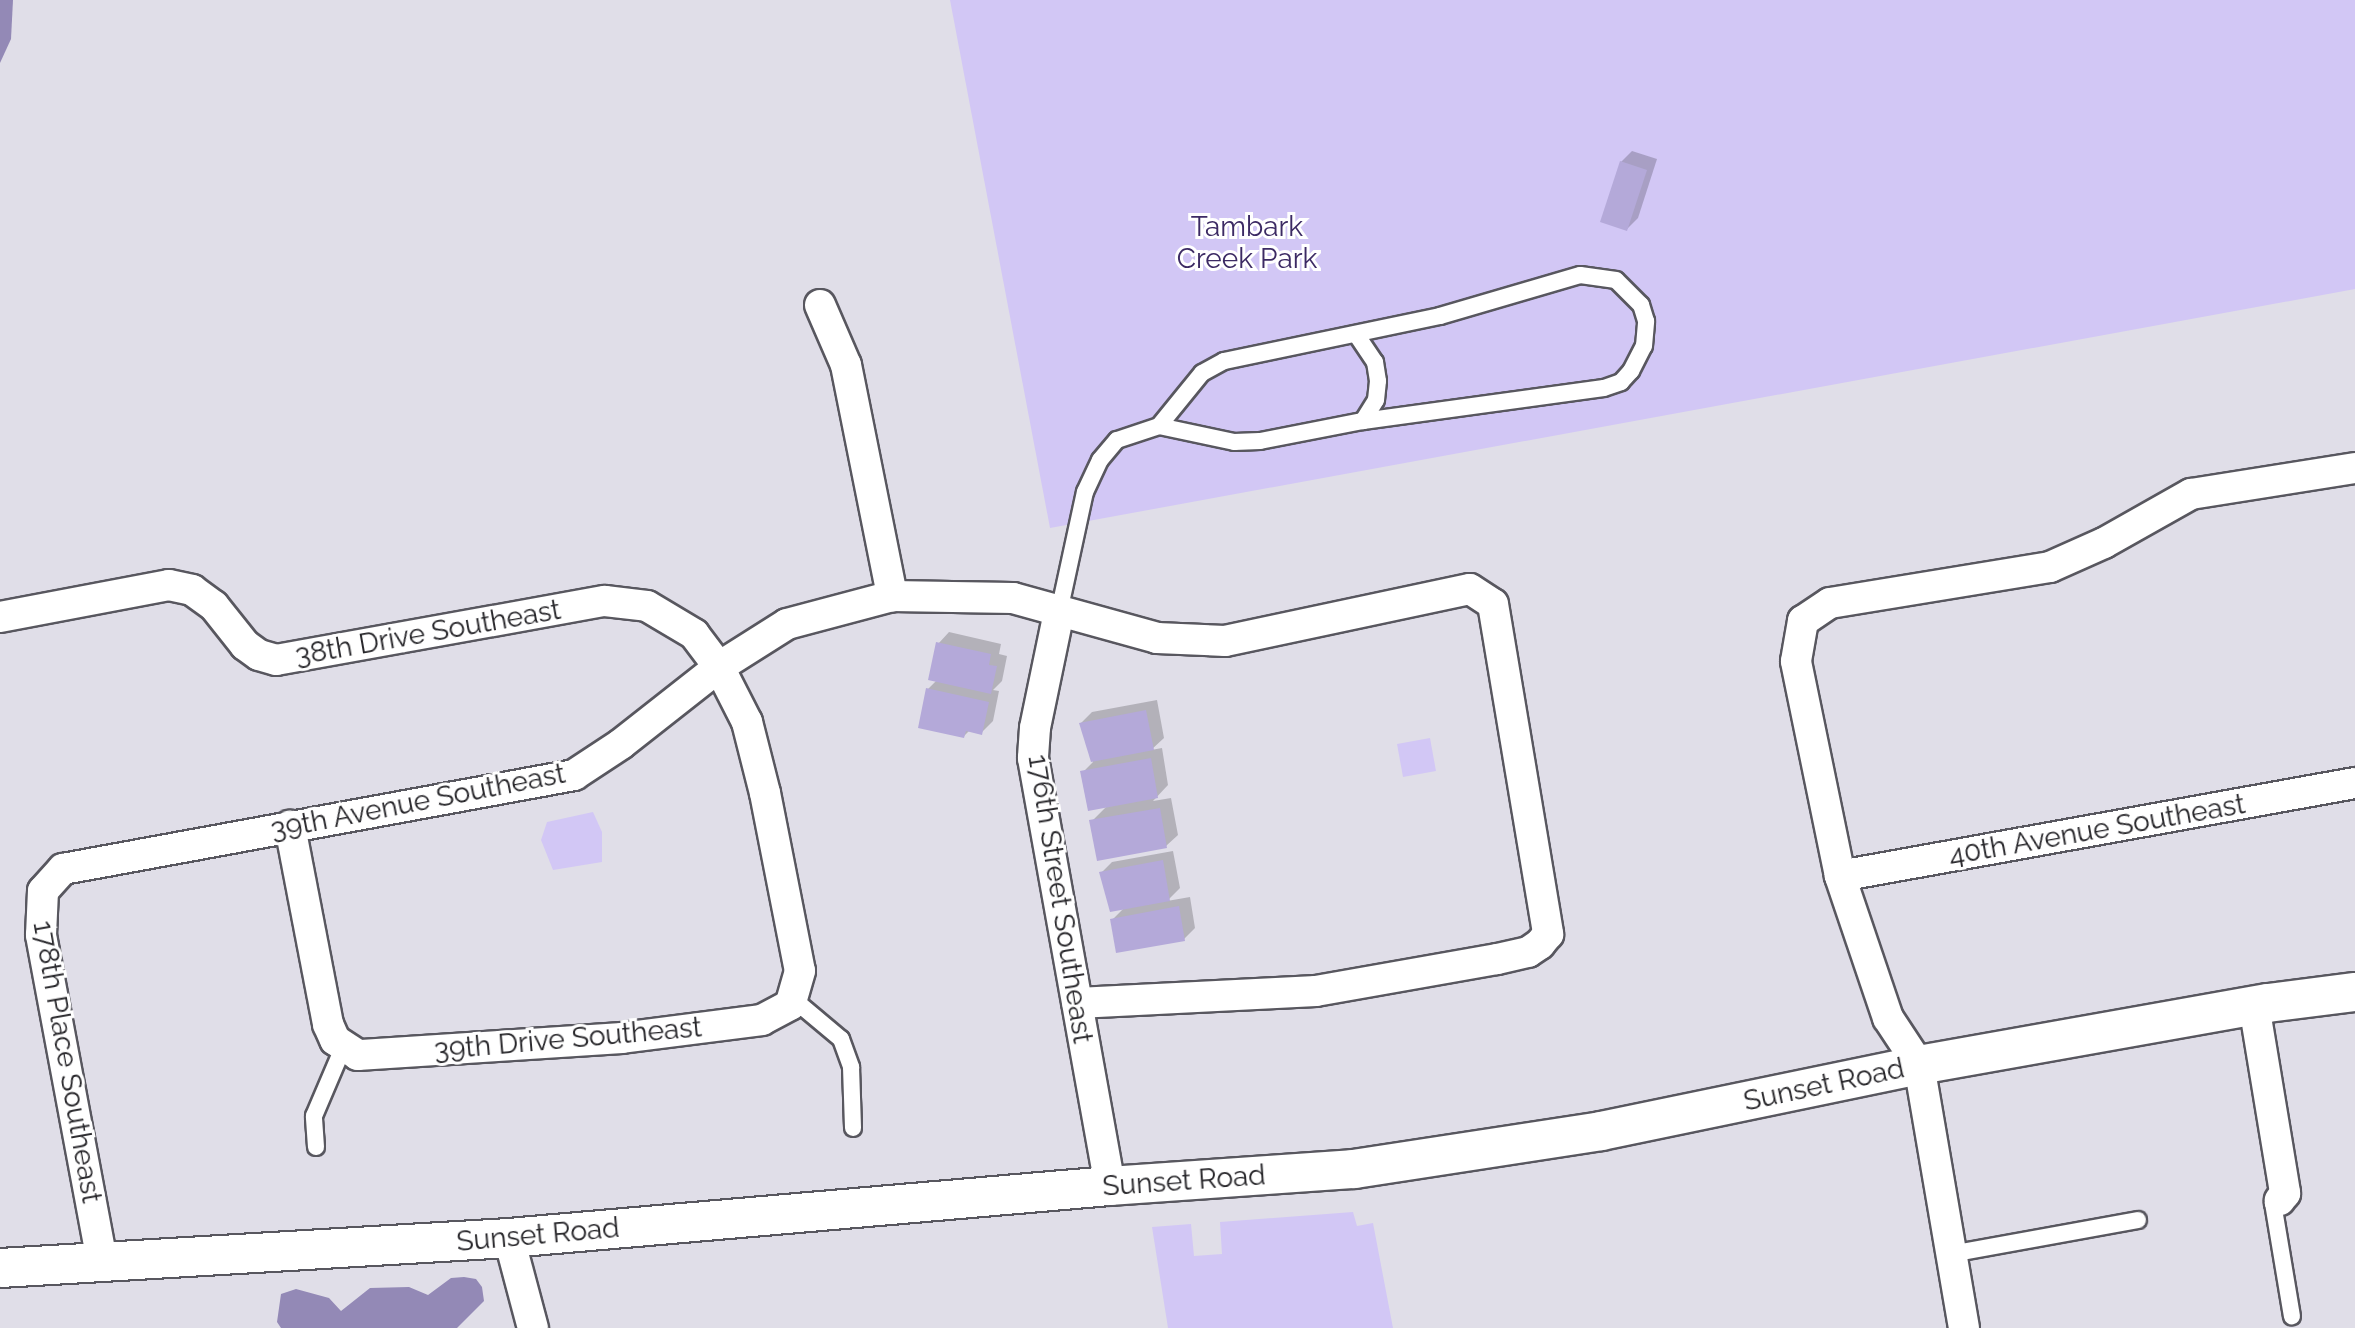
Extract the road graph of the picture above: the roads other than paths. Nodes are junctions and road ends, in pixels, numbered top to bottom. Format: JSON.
{"nodes":[{"id":1,"x":820,"y":305,"type":"dead end"},
{"id":2,"x":1356,"y":334,"type":"junction"},
{"id":3,"x":1363,"y":421,"type":"junction"},
{"id":4,"x":1159,"y":426,"type":"junction"},
{"id":5,"x":2355,"y":468,"type":"edge"},
{"id":6,"x":892,"y":596,"type":"junction"},
{"id":7,"x":1059,"y":612,"type":"junction"},
{"id":8,"x":0,"y":617,"type":"edge"},
{"id":9,"x":719,"y":667,"type":"junction"},
{"id":10,"x":2355,"y":783,"type":"edge"},
{"id":11,"x":290,"y":826,"type":"junction"},
{"id":12,"x":63,"y":869,"type":"joint"},
{"id":13,"x":1840,"y":876,"type":"junction"},
{"id":14,"x":2355,"y":992,"type":"edge"},
{"id":15,"x":791,"y":1002,"type":"junction"},
{"id":16,"x":1077,"y":1003,"type":"junction"},
{"id":17,"x":2254,"y":1005,"type":"junction"},
{"id":18,"x":343,"y":1048,"type":"junction"},
{"id":19,"x":1919,"y":1065,"type":"junction"},
{"id":20,"x":853,"y":1128,"type":"dead end"},
{"id":21,"x":316,"y":1147,"type":"dead end"},
{"id":22,"x":1110,"y":1186,"type":"junction"},
{"id":23,"x":2280,"y":1200,"type":"joint"},
{"id":24,"x":2138,"y":1220,"type":"dead end"},
{"id":25,"x":509,"y":1238,"type":"junction"},
{"id":26,"x":1951,"y":1254,"type":"junction"},
{"id":27,"x":102,"y":1261,"type":"junction"},
{"id":28,"x":0,"y":1268,"type":"edge"},
{"id":29,"x":2292,"y":1316,"type":"dead end"},
{"id":30,"x":533,"y":1328,"type":"edge"},
{"id":31,"x":1964,"y":1328,"type":"edge"}],
"edges":[{"from":1,"to":6,"type":"street"},
{"from":2,"to":3,"type":"lane"},
{"from":2,"to":3,"type":"lane"},
{"from":2,"to":4,"type":"lane"},
{"from":3,"to":4,"type":"lane"},
{"from":4,"to":7,"type":"lane"},
{"from":5,"to":13,"type":"street"},
{"from":6,"to":7,"type":"street","name":"39th Avenue Southeast"},
{"from":6,"to":9,"type":"street","name":"39th Avenue Southeast"},
{"from":7,"to":16,"type":"street","name":"176th Street Southeast"},
{"from":7,"to":16,"type":"street","name":"39th Avenue Southeast"},
{"from":8,"to":9,"type":"street","name":"38th Drive Southeast"},
{"from":9,"to":11,"type":"street","name":"39th Avenue Southeast"},
{"from":9,"to":15,"type":"street","name":"38th Drive Southeast"},
{"from":10,"to":13,"type":"street","name":"40th Avenue Southeast"},
{"from":11,"to":12,"type":"street","name":"39th Avenue Southeast"},
{"from":11,"to":18,"type":"street"},
{"from":12,"to":27,"type":"street","name":"178th Place Southeast"},
{"from":13,"to":19,"type":"street"},
{"from":14,"to":17,"type":"street","name":"Sunset Road"},
{"from":15,"to":18,"type":"street","name":"39th Drive Southeast"},
{"from":15,"to":20,"type":"lane"},
{"from":16,"to":22,"type":"street","name":"176th Street Southeast"},
{"from":17,"to":19,"type":"street","name":"Sunset Road"},
{"from":17,"to":23,"type":"street"},
{"from":18,"to":21,"type":"lane"},
{"from":19,"to":22,"type":"street","name":"Sunset Road"},
{"from":19,"to":26,"type":"street"},
{"from":22,"to":25,"type":"street","name":"Sunset Road"},
{"from":23,"to":29,"type":"lane"},
{"from":24,"to":26,"type":"lane"},
{"from":25,"to":27,"type":"street","name":"Sunset Road"},
{"from":25,"to":30,"type":"street"},
{"from":26,"to":31,"type":"street"},
{"from":27,"to":28,"type":"street","name":"Sunset Road"}]}
